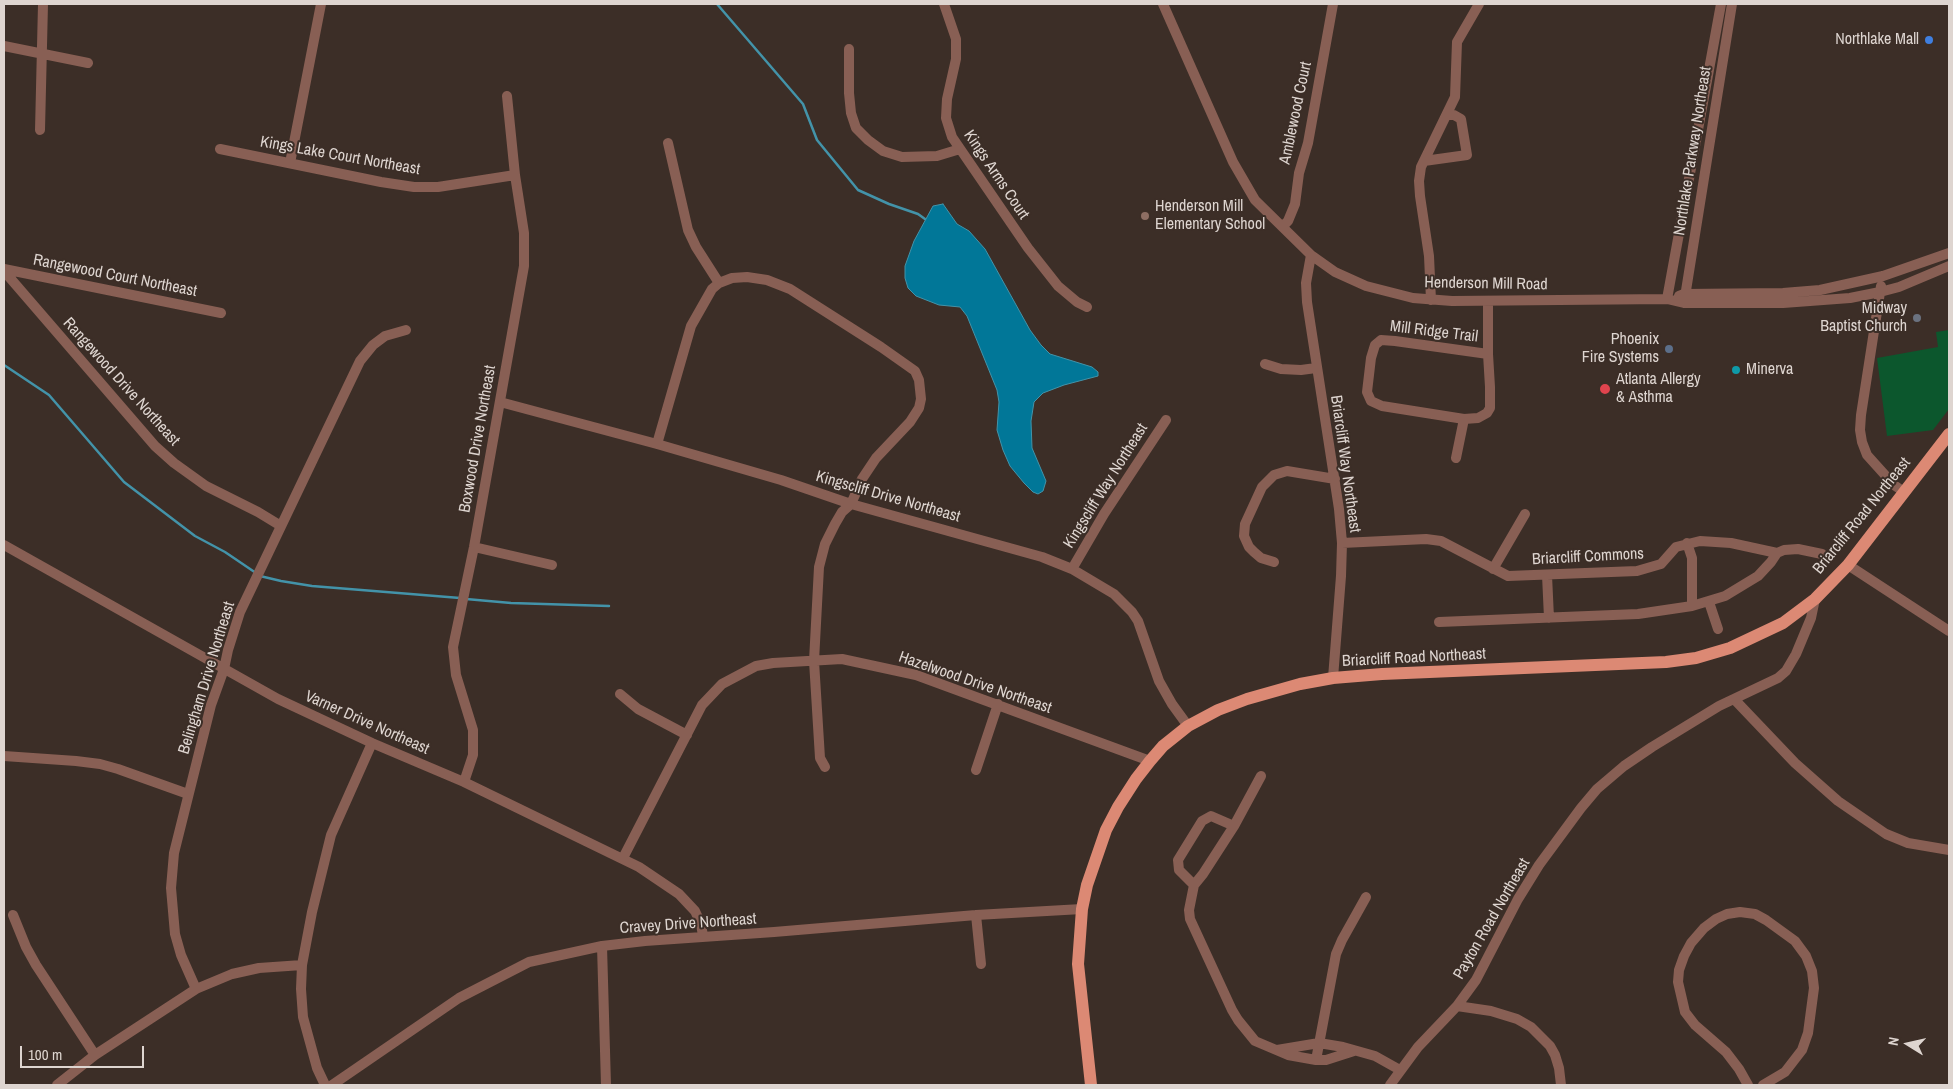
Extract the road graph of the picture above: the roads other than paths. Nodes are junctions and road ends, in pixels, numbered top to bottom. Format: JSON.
{"nodes":[{"id":1,"x":43,"y":4,"type":"edge"},
{"id":2,"x":321,"y":4,"type":"edge"},
{"id":3,"x":944,"y":4,"type":"edge"},
{"id":4,"x":1163,"y":4,"type":"edge"},
{"id":5,"x":1333,"y":4,"type":"edge"},
{"id":6,"x":1479,"y":4,"type":"edge"},
{"id":7,"x":1721,"y":4,"type":"edge"},
{"id":8,"x":1732,"y":4,"type":"edge"},
{"id":9,"x":4,"y":46,"type":"edge"},
{"id":10,"x":849,"y":49,"type":"dead end"},
{"id":11,"x":43,"y":54,"type":"junction"},
{"id":12,"x":88,"y":62,"type":"dead end"},
{"id":13,"x":506,"y":96,"type":"dead end"},
{"id":14,"x":1447,"y":115,"type":"junction"},
{"id":15,"x":40,"y":130,"type":"dead end"},
{"id":16,"x":668,"y":143,"type":"dead end"},
{"id":17,"x":220,"y":149,"type":"dead end"},
{"id":18,"x":960,"y":149,"type":"junction"},
{"id":19,"x":1424,"y":161,"type":"junction"},
{"id":20,"x":290,"y":163,"type":"junction"},
{"id":21,"x":515,"y":175,"type":"junction"},
{"id":22,"x":1283,"y":226,"type":"junction"},
{"id":23,"x":1949,"y":253,"type":"edge"},
{"id":24,"x":1311,"y":255,"type":"junction"},
{"id":25,"x":1949,"y":266,"type":"edge"},
{"id":26,"x":4,"y":270,"type":"edge"},
{"id":27,"x":1883,"y":276,"type":"junction"},
{"id":28,"x":719,"y":283,"type":"junction"},
{"id":29,"x":1880,"y":292,"type":"junction"},
{"id":30,"x":1684,"y":298,"type":"junction"},
{"id":31,"x":1667,"y":299,"type":"junction"},
{"id":32,"x":1431,"y":300,"type":"junction"},
{"id":33,"x":1488,"y":301,"type":"junction"},
{"id":34,"x":1087,"y":307,"type":"dead end"},
{"id":35,"x":221,"y":313,"type":"dead end"},
{"id":36,"x":406,"y":330,"type":"dead end"},
{"id":37,"x":1488,"y":354,"type":"junction"},
{"id":38,"x":1265,"y":364,"type":"dead end"},
{"id":39,"x":1316,"y":368,"type":"junction"},
{"id":40,"x":500,"y":402,"type":"junction"},
{"id":41,"x":1166,"y":420,"type":"dead end"},
{"id":42,"x":1464,"y":420,"type":"junction"},
{"id":43,"x":1949,"y":434,"type":"edge"},
{"id":44,"x":657,"y":444,"type":"junction"},
{"id":45,"x":1456,"y":458,"type":"dead end"},
{"id":46,"x":1335,"y":479,"type":"junction"},
{"id":47,"x":1904,"y":492,"type":"junction"},
{"id":48,"x":851,"y":504,"type":"junction"},
{"id":49,"x":1524,"y":514,"type":"dead end"},
{"id":50,"x":281,"y":526,"type":"junction"},
{"id":51,"x":1342,"y":543,"type":"junction"},
{"id":52,"x":1679,"y":543,"type":"junction"},
{"id":53,"x":4,"y":545,"type":"edge"},
{"id":54,"x":474,"y":547,"type":"junction"},
{"id":55,"x":1777,"y":552,"type":"junction"},
{"id":56,"x":1822,"y":554,"type":"dead end"},
{"id":57,"x":1274,"y":562,"type":"dead end"},
{"id":58,"x":552,"y":565,"type":"dead end"},
{"id":59,"x":1848,"y":565,"type":"junction"},
{"id":60,"x":1072,"y":569,"type":"junction"},
{"id":61,"x":1492,"y":569,"type":"junction"},
{"id":62,"x":1547,"y":575,"type":"junction"},
{"id":63,"x":1814,"y":599,"type":"junction"},
{"id":64,"x":1709,"y":602,"type":"junction"},
{"id":65,"x":1692,"y":606,"type":"junction"},
{"id":66,"x":1549,"y":618,"type":"junction"},
{"id":67,"x":1439,"y":622,"type":"dead end"},
{"id":68,"x":1718,"y":629,"type":"dead end"},
{"id":69,"x":1949,"y":631,"type":"edge"},
{"id":70,"x":814,"y":661,"type":"junction"},
{"id":71,"x":224,"y":669,"type":"junction"},
{"id":72,"x":1333,"y":678,"type":"junction"},
{"id":73,"x":620,"y":694,"type":"dead end"},
{"id":74,"x":1734,"y":699,"type":"junction"},
{"id":75,"x":998,"y":704,"type":"junction"},
{"id":76,"x":1188,"y":726,"type":"junction"},
{"id":77,"x":687,"y":735,"type":"junction"},
{"id":78,"x":372,"y":743,"type":"junction"},
{"id":79,"x":4,"y":756,"type":"edge"},
{"id":80,"x":1150,"y":761,"type":"junction"},
{"id":81,"x":825,"y":768,"type":"dead end"},
{"id":82,"x":976,"y":770,"type":"dead end"},
{"id":83,"x":1261,"y":776,"type":"dead end"},
{"id":84,"x":464,"y":782,"type":"junction"},
{"id":85,"x":188,"y":794,"type":"junction"},
{"id":86,"x":1234,"y":826,"type":"junction"},
{"id":87,"x":1949,"y":850,"type":"edge"},
{"id":88,"x":623,"y":858,"type":"junction"},
{"id":89,"x":1194,"y":885,"type":"junction"},
{"id":90,"x":1366,"y":897,"type":"dead end"},
{"id":91,"x":1082,"y":909,"type":"junction"},
{"id":92,"x":13,"y":915,"type":"dead end"},
{"id":93,"x":976,"y":915,"type":"junction"},
{"id":94,"x":703,"y":936,"type":"junction"},
{"id":95,"x":602,"y":946,"type":"junction"},
{"id":96,"x":981,"y":964,"type":"dead end"},
{"id":97,"x":302,"y":965,"type":"junction"},
{"id":98,"x":196,"y":989,"type":"junction"},
{"id":99,"x":1457,"y":1006,"type":"junction"},
{"id":100,"x":1319,"y":1043,"type":"junction"},
{"id":101,"x":1276,"y":1050,"type":"junction"},
{"id":102,"x":1354,"y":1051,"type":"junction"},
{"id":103,"x":95,"y":1054,"type":"junction"},
{"id":104,"x":1316,"y":1060,"type":"junction"},
{"id":105,"x":1400,"y":1070,"type":"junction"},
{"id":106,"x":57,"y":1085,"type":"edge"},
{"id":107,"x":325,"y":1085,"type":"edge"},
{"id":108,"x":332,"y":1085,"type":"edge"},
{"id":109,"x":606,"y":1085,"type":"edge"},
{"id":110,"x":1091,"y":1085,"type":"edge"},
{"id":111,"x":1390,"y":1085,"type":"edge"},
{"id":112,"x":1561,"y":1085,"type":"edge"},
{"id":113,"x":1748,"y":1085,"type":"edge"},
{"id":114,"x":1763,"y":1085,"type":"edge"}],
"edges":[{"from":1,"to":11,"type":"street"},
{"from":2,"to":20,"type":"street"},
{"from":3,"to":18,"type":"street","name":"Kings Arms Court"},
{"from":4,"to":22,"type":"street","name":"Henderson Mill Road"},
{"from":5,"to":22,"type":"street","name":"Amblewood Court"},
{"from":6,"to":14,"type":"street"},
{"from":7,"to":31,"type":"street","name":"Northlake Parkway Northeast"},
{"from":8,"to":30,"type":"street","name":"Northlake Parkway Northeast"},
{"from":9,"to":11,"type":"street"},
{"from":10,"to":18,"type":"street"},
{"from":11,"to":12,"type":"street"},
{"from":11,"to":15,"type":"street"},
{"from":13,"to":21,"type":"street","name":"Boxwood Drive Northeast"},
{"from":14,"to":19,"type":"street"},
{"from":14,"to":19,"type":"street"},
{"from":16,"to":28,"type":"street"},
{"from":17,"to":20,"type":"street","name":"Kings Lake Court Northeast"},
{"from":18,"to":34,"type":"street","name":"Kings Arms Court"},
{"from":19,"to":32,"type":"street"},
{"from":20,"to":21,"type":"street","name":"Kings Lake Court Northeast"},
{"from":21,"to":40,"type":"street","name":"Boxwood Drive Northeast"},
{"from":22,"to":24,"type":"street","name":"Henderson Mill Road"},
{"from":23,"to":27,"type":"street","name":"Henderson Mill Road"},
{"from":24,"to":32,"type":"street","name":"Henderson Mill Road"},
{"from":24,"to":39,"type":"street","name":"Briarcliff Way Northeast"},
{"from":25,"to":29,"type":"street","name":"Henderson Mill Road"},
{"from":26,"to":35,"type":"street","name":"Rangewood Court Northeast"},
{"from":26,"to":50,"type":"street","name":"Rangewood Drive Northeast"},
{"from":27,"to":29,"type":"street"},
{"from":27,"to":30,"type":"street","name":"Henderson Mill Road"},
{"from":28,"to":44,"type":"street"},
{"from":28,"to":48,"type":"street"},
{"from":29,"to":30,"type":"street","name":"Henderson Mill Road"},
{"from":29,"to":47,"type":"street"},
{"from":30,"to":31,"type":"street","name":"Henderson Mill Road"},
{"from":31,"to":33,"type":"street","name":"Henderson Mill Road"},
{"from":32,"to":33,"type":"street","name":"Henderson Mill Road"},
{"from":33,"to":37,"type":"street","name":"Mill Ridge Trail"},
{"from":36,"to":50,"type":"street","name":"Belingham Drive Northeast"},
{"from":37,"to":42,"type":"street","name":"Mill Ridge Trail"},
{"from":37,"to":42,"type":"street","name":"Mill Ridge Trail"},
{"from":38,"to":39,"type":"street"},
{"from":39,"to":46,"type":"street","name":"Briarcliff Way Northeast"},
{"from":40,"to":44,"type":"street","name":"Kingscliff Drive Northeast"},
{"from":40,"to":54,"type":"street","name":"Boxwood Drive Northeast"},
{"from":41,"to":60,"type":"street","name":"Kingscliff Way Northeast"},
{"from":42,"to":45,"type":"street"},
{"from":43,"to":47,"type":"main road","name":"Briarcliff Road Northeast"},
{"from":44,"to":48,"type":"street","name":"Kingscliff Drive Northeast"},
{"from":46,"to":51,"type":"street","name":"Briarcliff Way Northeast"},
{"from":46,"to":57,"type":"street"},
{"from":47,"to":59,"type":"main road","name":"Briarcliff Road Northeast"},
{"from":48,"to":60,"type":"street","name":"Kingscliff Drive Northeast"},
{"from":48,"to":70,"type":"street"},
{"from":49,"to":61,"type":"street"},
{"from":50,"to":71,"type":"street","name":"Belingham Drive Northeast"},
{"from":51,"to":61,"type":"street","name":"Briarcliff Commons"},
{"from":51,"to":72,"type":"street","name":"Briarcliff Way Northeast"},
{"from":52,"to":55,"type":"street"},
{"from":52,"to":62,"type":"street","name":"Briarcliff Commons"},
{"from":52,"to":65,"type":"street"},
{"from":53,"to":71,"type":"street","name":"Varner Drive Northeast"},
{"from":54,"to":58,"type":"street"},
{"from":54,"to":84,"type":"street","name":"Boxwood Drive Northeast"},
{"from":55,"to":56,"type":"street"},
{"from":55,"to":64,"type":"street"},
{"from":59,"to":63,"type":"main road","name":"Briarcliff Road Northeast"},
{"from":59,"to":69,"type":"street"},
{"from":60,"to":76,"type":"street","name":"Kingscliff Drive Northeast"},
{"from":61,"to":62,"type":"street","name":"Briarcliff Commons"},
{"from":62,"to":66,"type":"street"},
{"from":63,"to":72,"type":"main road","name":"Briarcliff Road Northeast"},
{"from":63,"to":74,"type":"street","name":"Payton Road Northeast"},
{"from":64,"to":65,"type":"street"},
{"from":64,"to":68,"type":"street"},
{"from":65,"to":66,"type":"street"},
{"from":66,"to":67,"type":"street"},
{"from":70,"to":75,"type":"street","name":"Hazelwood Drive Northeast"},
{"from":70,"to":77,"type":"street","name":"Hazelwood Drive Northeast"},
{"from":70,"to":81,"type":"street"},
{"from":71,"to":78,"type":"street","name":"Varner Drive Northeast"},
{"from":71,"to":85,"type":"street","name":"Belingham Drive Northeast"},
{"from":72,"to":76,"type":"main road","name":"Briarcliff Road Northeast"},
{"from":73,"to":77,"type":"street"},
{"from":74,"to":87,"type":"street"},
{"from":74,"to":99,"type":"street","name":"Payton Road Northeast"},
{"from":75,"to":80,"type":"street","name":"Hazelwood Drive Northeast"},
{"from":75,"to":82,"type":"street"},
{"from":76,"to":80,"type":"main road","name":"Briarcliff Road Northeast"},
{"from":77,"to":88,"type":"street","name":"Hazelwood Drive Northeast"},
{"from":78,"to":84,"type":"street","name":"Varner Drive Northeast"},
{"from":78,"to":97,"type":"street"},
{"from":79,"to":85,"type":"street"},
{"from":80,"to":91,"type":"main road","name":"Briarcliff Road Northeast"},
{"from":83,"to":86,"type":"street"},
{"from":84,"to":88,"type":"street","name":"Varner Drive Northeast"},
{"from":85,"to":98,"type":"street","name":"Belingham Drive Northeast"},
{"from":86,"to":89,"type":"street"},
{"from":86,"to":89,"type":"street"},
{"from":88,"to":94,"type":"street","name":"Varner Drive Northeast"},
{"from":89,"to":101,"type":"street"},
{"from":90,"to":100,"type":"street"},
{"from":91,"to":93,"type":"street","name":"Cravey Drive Northeast"},
{"from":91,"to":110,"type":"main road","name":"Briarcliff Road Northeast"},
{"from":92,"to":103,"type":"street"},
{"from":93,"to":94,"type":"street","name":"Cravey Drive Northeast"},
{"from":93,"to":96,"type":"street"},
{"from":94,"to":95,"type":"street","name":"Cravey Drive Northeast"},
{"from":95,"to":108,"type":"street","name":"Cravey Drive Northeast"},
{"from":95,"to":109,"type":"street"},
{"from":97,"to":98,"type":"street"},
{"from":97,"to":107,"type":"street"},
{"from":98,"to":103,"type":"street"},
{"from":99,"to":105,"type":"street","name":"Payton Road Northeast"},
{"from":99,"to":112,"type":"street"},
{"from":100,"to":101,"type":"street"},
{"from":100,"to":102,"type":"street"},
{"from":100,"to":104,"type":"street"},
{"from":101,"to":104,"type":"street"},
{"from":102,"to":104,"type":"street"},
{"from":102,"to":105,"type":"street"},
{"from":103,"to":106,"type":"street"},
{"from":105,"to":111,"type":"street","name":"Payton Road Northeast"},
{"from":113,"to":114,"type":"street"}]}
